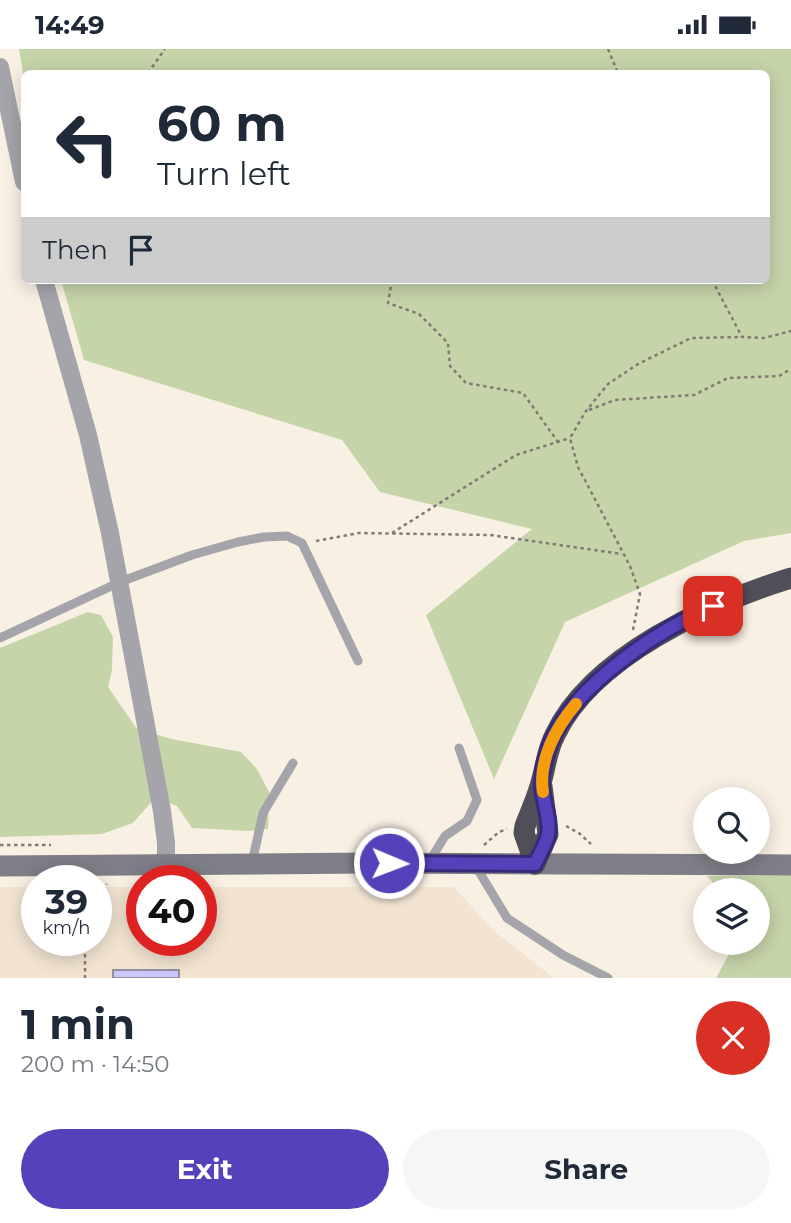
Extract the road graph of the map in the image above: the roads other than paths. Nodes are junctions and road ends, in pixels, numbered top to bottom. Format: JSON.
{"nodes":[{"id":1,"x":0,"y":67,"type":"edge"},
{"id":2,"x":21,"y":168,"type":"edge"},
{"id":3,"x":45,"y":284,"type":"edge"},
{"id":4,"x":791,"y":578,"type":"edge"},
{"id":5,"x":120,"y":582,"type":"junction"},
{"id":6,"x":0,"y":638,"type":"edge"},
{"id":7,"x":358,"y":661,"type":"dead end"},
{"id":8,"x":459,"y":748,"type":"dead end"},
{"id":9,"x":293,"y":764,"type":"dead end"},
{"id":10,"x":429,"y":863,"type":"junction"},
{"id":11,"x":474,"y":864,"type":"junction"},
{"id":12,"x":535,"y":864,"type":"junction"},
{"id":13,"x":166,"y":865,"type":"edge"},
{"id":14,"x":217,"y":865,"type":"edge"},
{"id":15,"x":252,"y":865,"type":"junction"},
{"id":16,"x":791,"y":865,"type":"edge"},
{"id":17,"x":0,"y":866,"type":"edge"},
{"id":18,"x":126,"y":866,"type":"edge"},
{"id":19,"x":608,"y":978,"type":"edge"}],
"edges":[{"from":1,"to":2,"type":"street"},
{"from":3,"to":5,"type":"street"},
{"from":4,"to":12,"type":"highway"},
{"from":5,"to":6,"type":"lane"},
{"from":5,"to":7,"type":"lane"},
{"from":5,"to":13,"type":"street"},
{"from":8,"to":10,"type":"lane"},
{"from":9,"to":15,"type":"lane"},
{"from":10,"to":11,"type":"street"},
{"from":10,"to":15,"type":"street"},
{"from":11,"to":12,"type":"street"},
{"from":11,"to":19,"type":"lane"},
{"from":12,"to":16,"type":"street"},
{"from":14,"to":15,"type":"street"},
{"from":17,"to":18,"type":"street"}]}
